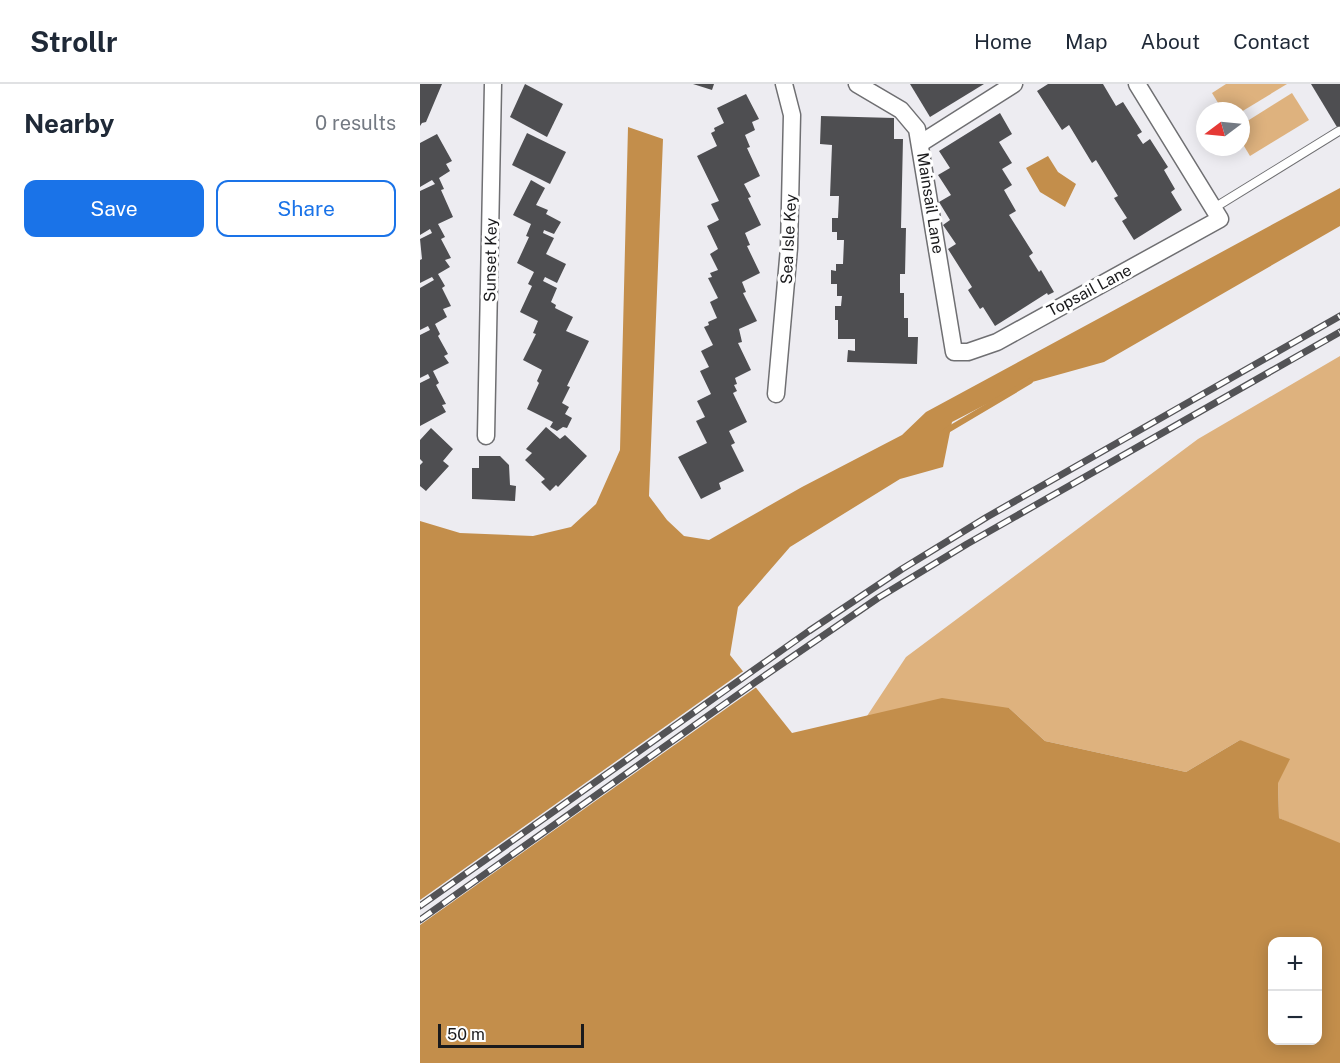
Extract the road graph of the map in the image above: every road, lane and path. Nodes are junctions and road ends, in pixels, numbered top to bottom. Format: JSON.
{"nodes":[{"id":1,"x":493,"y":84,"type":"edge"},
{"id":2,"x":783,"y":84,"type":"edge"},
{"id":3,"x":857,"y":84,"type":"edge"},
{"id":4,"x":1014,"y":84,"type":"edge"},
{"id":5,"x":1137,"y":84,"type":"edge"},
{"id":6,"x":1339,"y":131,"type":"edge"},
{"id":7,"x":921,"y":143,"type":"junction"},
{"id":8,"x":1217,"y":214,"type":"junction"},
{"id":9,"x":954,"y":352,"type":"joint"},
{"id":10,"x":776,"y":394,"type":"dead end"},
{"id":11,"x":486,"y":436,"type":"dead end"}],
"edges":[{"from":1,"to":11,"type":"street","name":"Sunset Key"},
{"from":2,"to":10,"type":"street","name":"Sea Isle Key"},
{"from":3,"to":7,"type":"street","name":"Mainsail Lane"},
{"from":4,"to":7,"type":"street"},
{"from":5,"to":8,"type":"street"},
{"from":6,"to":8,"type":"lane"},
{"from":7,"to":9,"type":"street","name":"Mainsail Lane"},
{"from":8,"to":9,"type":"street","name":"Topsail Lane"}]}
